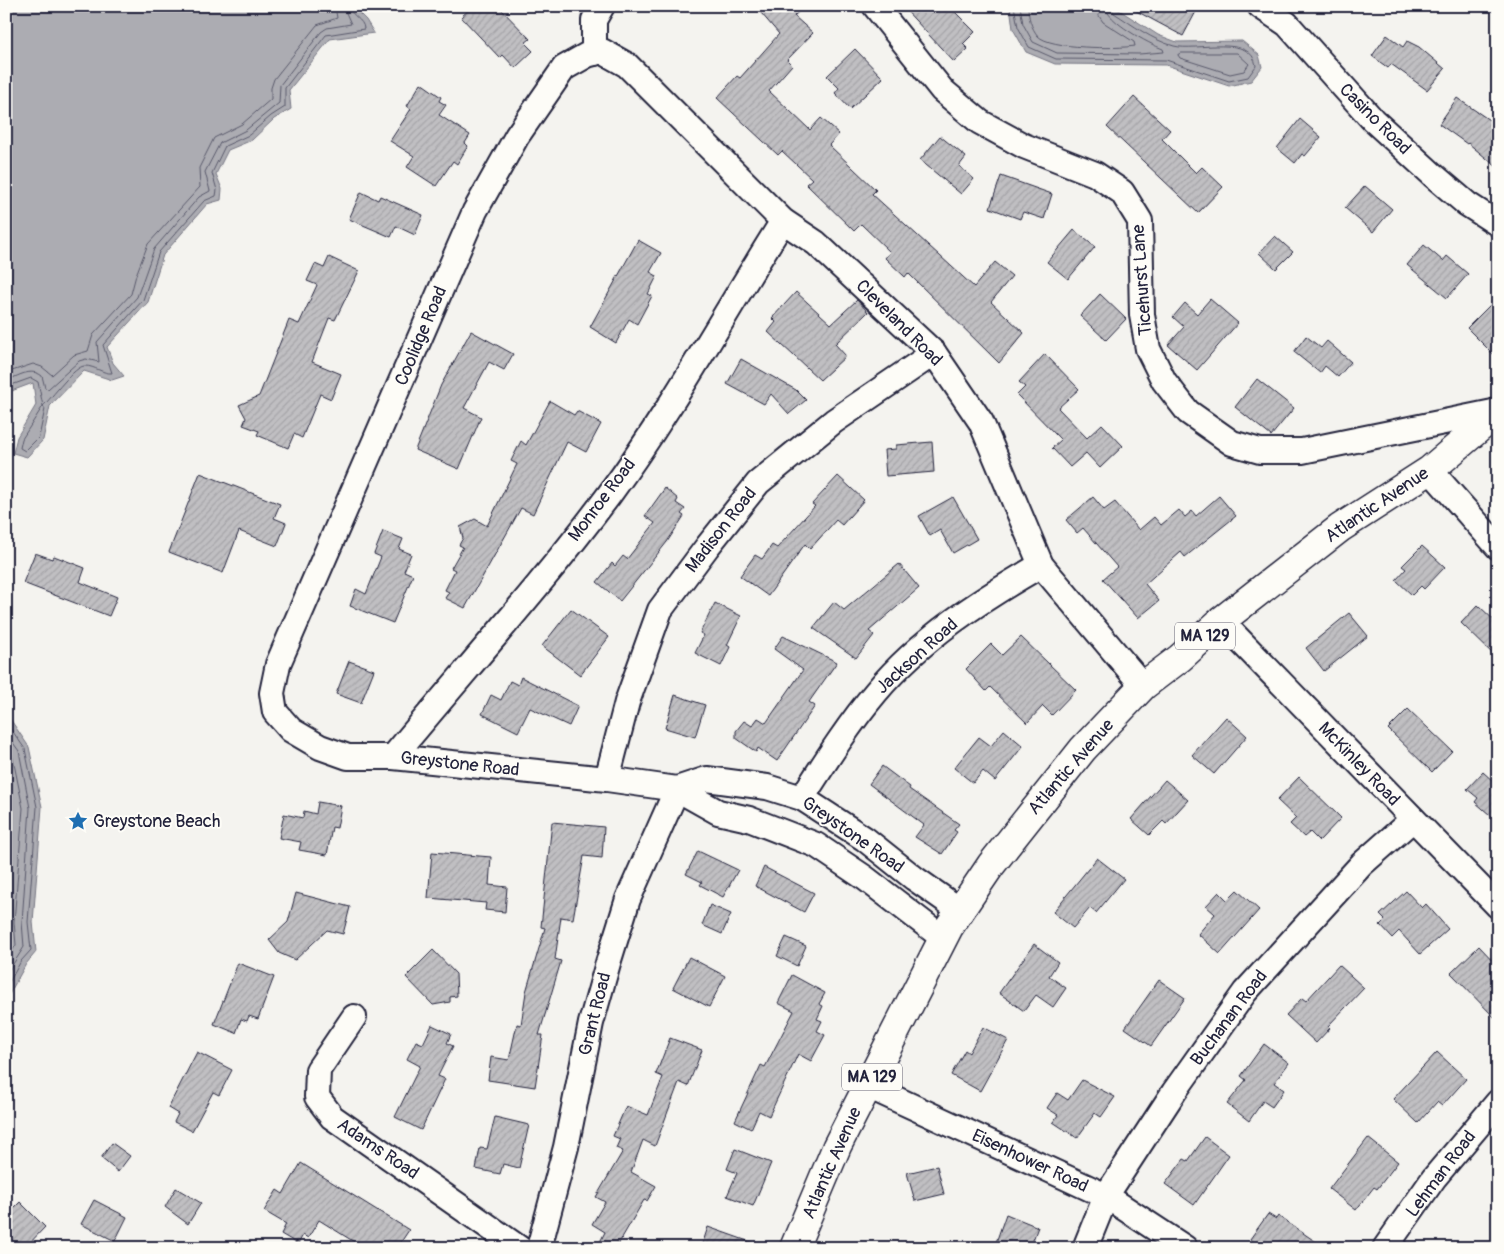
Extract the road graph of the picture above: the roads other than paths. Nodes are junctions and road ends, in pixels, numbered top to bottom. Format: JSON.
{"nodes":[{"id":1,"x":602,"y":6,"type":"edge"},
{"id":2,"x":875,"y":6,"type":"edge"},
{"id":3,"x":1260,"y":6,"type":"edge"},
{"id":4,"x":594,"y":53,"type":"junction"},
{"id":5,"x":783,"y":221,"type":"junction"},
{"id":6,"x":1498,"y":224,"type":"edge"},
{"id":7,"x":934,"y":353,"type":"junction"},
{"id":8,"x":1498,"y":412,"type":"edge"},
{"id":9,"x":1430,"y":470,"type":"junction"},
{"id":10,"x":1498,"y":547,"type":"edge"},
{"id":11,"x":1041,"y":565,"type":"junction"},
{"id":12,"x":1221,"y":621,"type":"junction"},
{"id":13,"x":1143,"y":686,"type":"junction"},
{"id":14,"x":272,"y":693,"type":"joint"},
{"id":15,"x":393,"y":757,"type":"junction"},
{"id":16,"x":607,"y":779,"type":"junction"},
{"id":17,"x":677,"y":789,"type":"junction"},
{"id":18,"x":802,"y":798,"type":"junction"},
{"id":19,"x":1413,"y":819,"type":"junction"},
{"id":20,"x":1498,"y":906,"type":"edge"},
{"id":21,"x":961,"y":911,"type":"junction"},
{"id":22,"x":944,"y":938,"type":"junction"},
{"id":23,"x":354,"y":1016,"type":"dead end"},
{"id":24,"x":868,"y":1086,"type":"junction"},
{"id":25,"x":1498,"y":1102,"type":"edge"},
{"id":26,"x":1106,"y":1196,"type":"junction"},
{"id":27,"x":520,"y":1248,"type":"edge"},
{"id":28,"x":539,"y":1248,"type":"edge"},
{"id":29,"x":794,"y":1248,"type":"edge"},
{"id":30,"x":1085,"y":1248,"type":"edge"},
{"id":31,"x":1186,"y":1248,"type":"edge"},
{"id":32,"x":1386,"y":1248,"type":"edge"}],
"edges":[{"from":1,"to":4,"type":"street"},
{"from":2,"to":8,"type":"street","name":"Ticehurst Lane"},
{"from":3,"to":6,"type":"street","name":"Casino Road"},
{"from":4,"to":5,"type":"street","name":"Cleveland Road"},
{"from":4,"to":14,"type":"street","name":"Coolidge Road"},
{"from":5,"to":7,"type":"street","name":"Cleveland Road"},
{"from":5,"to":15,"type":"street","name":"Monroe Road"},
{"from":7,"to":11,"type":"street","name":"Cleveland Road"},
{"from":7,"to":16,"type":"street","name":"Madison Road"},
{"from":8,"to":9,"type":"main road","name":"Atlantic Avenue","number":"MA 129"},
{"from":9,"to":10,"type":"street"},
{"from":9,"to":12,"type":"main road","name":"Atlantic Avenue","number":"MA 129"},
{"from":11,"to":13,"type":"street","name":"Cleveland Road"},
{"from":11,"to":18,"type":"street","name":"Jackson Road"},
{"from":12,"to":13,"type":"main road","name":"Atlantic Avenue","number":"MA 129"},
{"from":12,"to":19,"type":"street","name":"McKinley Road"},
{"from":13,"to":21,"type":"main road","name":"Atlantic Avenue","number":"MA 129"},
{"from":14,"to":15,"type":"street","name":"Greystone Road"},
{"from":15,"to":16,"type":"street","name":"Greystone Road"},
{"from":16,"to":17,"type":"street","name":"Greystone Road"},
{"from":17,"to":18,"type":"street","name":"Greystone Road"},
{"from":17,"to":22,"type":"street","name":"Greystone Road"},
{"from":17,"to":28,"type":"street","name":"Grant Road"},
{"from":18,"to":21,"type":"street","name":"Greystone Road"},
{"from":19,"to":20,"type":"street","name":"McKinley Road"},
{"from":19,"to":26,"type":"street","name":"Buchanan Road"},
{"from":21,"to":22,"type":"main road","name":"Atlantic Avenue","number":"MA 129"},
{"from":22,"to":24,"type":"main road","name":"Atlantic Avenue","number":"MA 129"},
{"from":23,"to":27,"type":"street","name":"Adams Road"},
{"from":24,"to":26,"type":"street","name":"Eisenhower Road"},
{"from":24,"to":29,"type":"main road","name":"Atlantic Avenue","number":"MA 129"},
{"from":25,"to":32,"type":"street","name":"Lehman Road"},
{"from":26,"to":30,"type":"street","name":"Buchanan Road"},
{"from":26,"to":31,"type":"street","name":"Eisenhower Road"}]}
